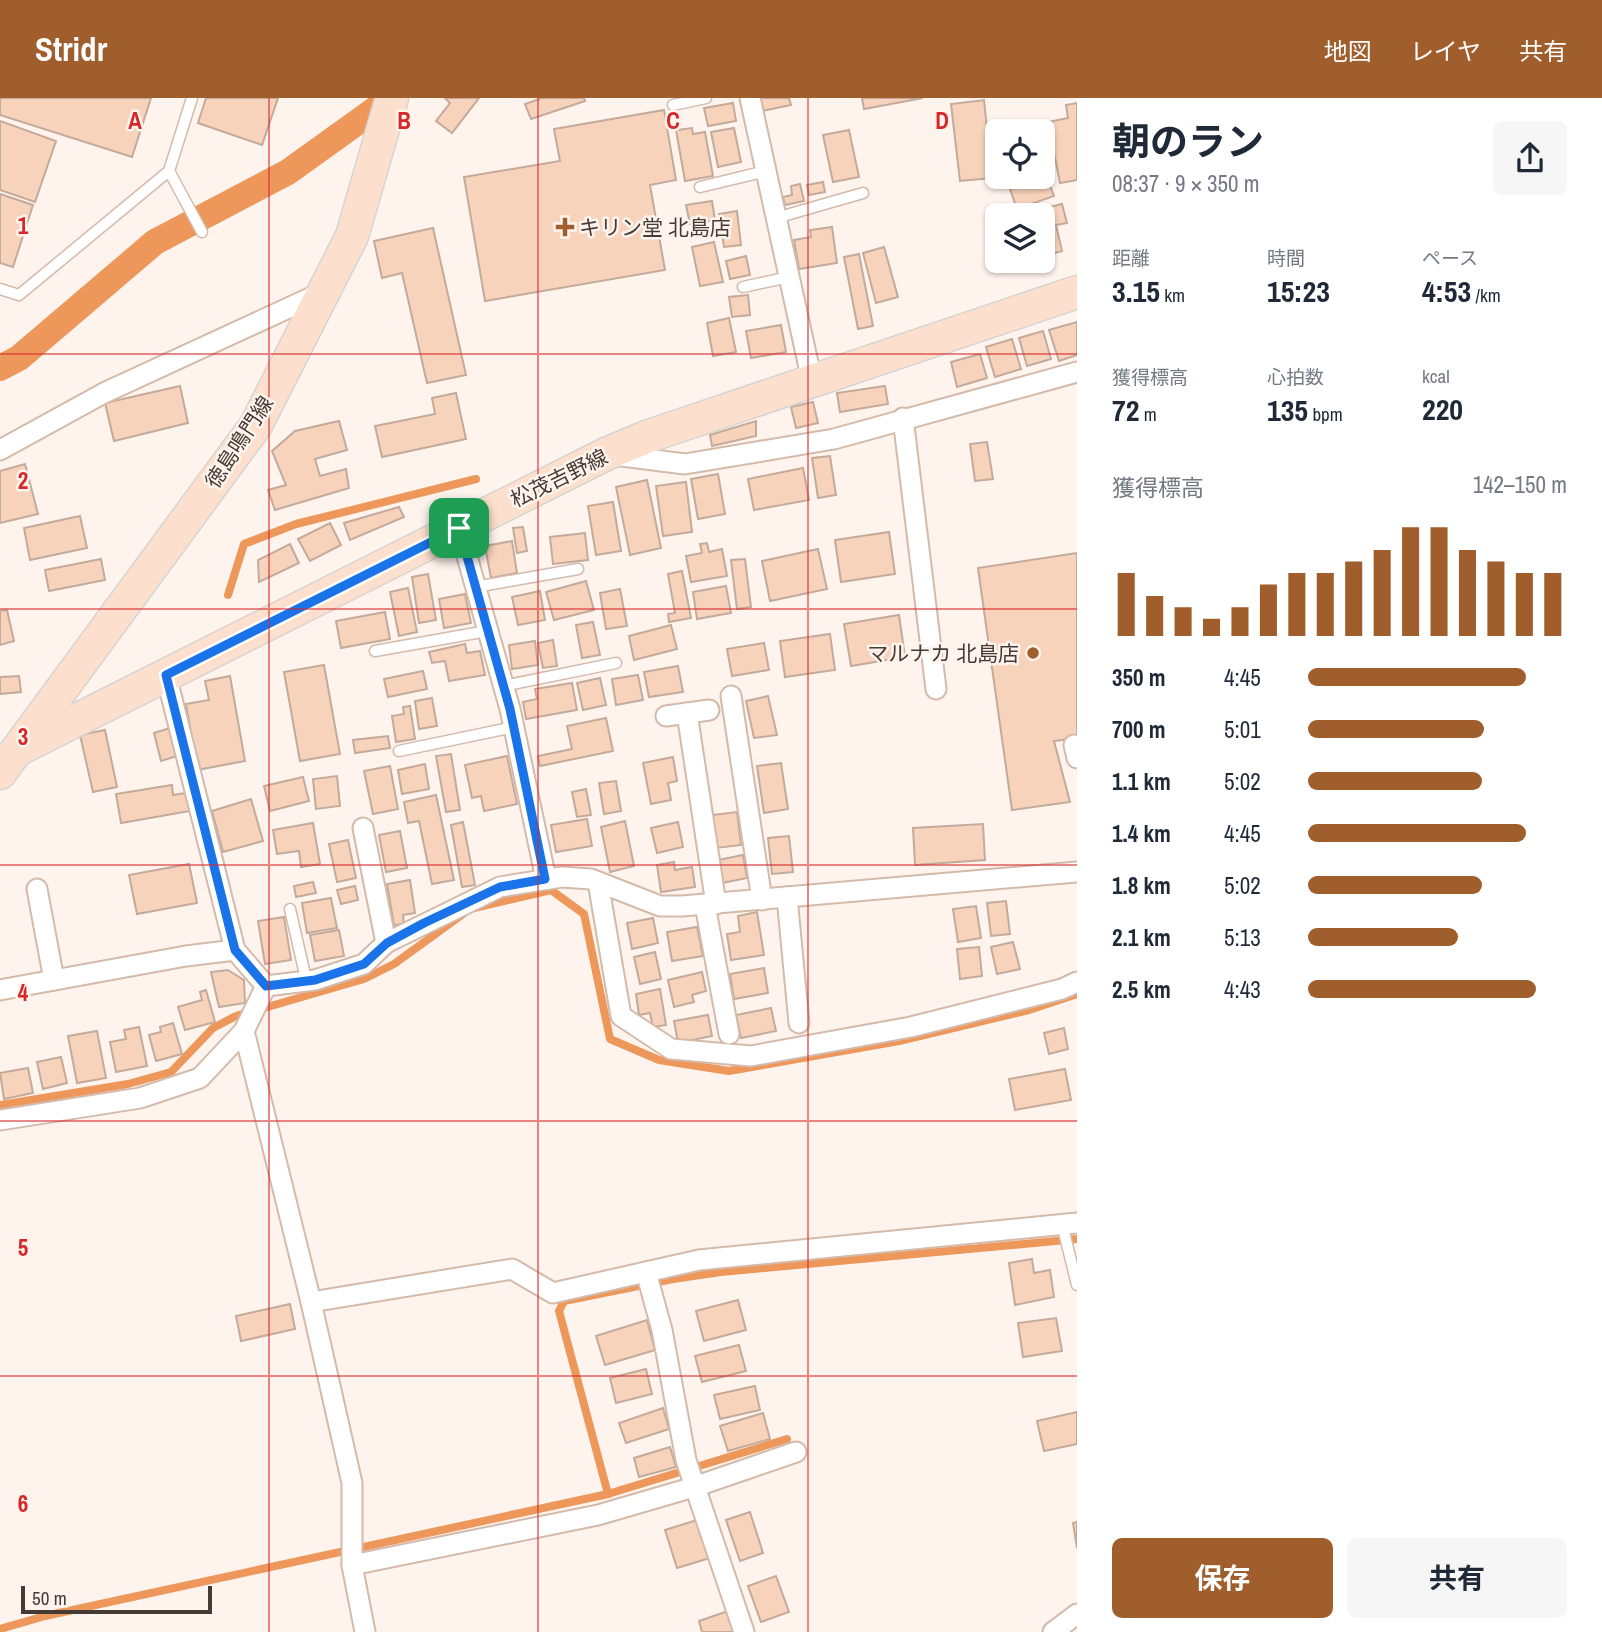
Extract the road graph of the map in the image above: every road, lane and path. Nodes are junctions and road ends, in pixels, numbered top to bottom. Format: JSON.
{"nodes":[{"id":1,"x":192,"y":98,"type":"edge"},
{"id":2,"x":706,"y":98,"type":"edge"},
{"id":3,"x":750,"y":98,"type":"edge"},
{"id":4,"x":673,"y":106,"type":"dead end"},
{"id":5,"x":389,"y":109,"type":"edge"},
{"id":6,"x":169,"y":171,"type":"junction"},
{"id":7,"x":766,"y":171,"type":"junction"},
{"id":8,"x":700,"y":187,"type":"dead end"},
{"id":9,"x":863,"y":193,"type":"dead end"},
{"id":10,"x":775,"y":218,"type":"junction"},
{"id":11,"x":202,"y":232,"type":"dead end"},
{"id":12,"x":789,"y":277,"type":"junction"},
{"id":13,"x":743,"y":287,"type":"dead end"},
{"id":14,"x":0,"y":289,"type":"edge"},
{"id":15,"x":324,"y":292,"type":"junction"},
{"id":16,"x":1077,"y":292,"type":"edge"},
{"id":17,"x":1077,"y":372,"type":"edge"},
{"id":18,"x":812,"y":381,"type":"junction"},
{"id":19,"x":904,"y":418,"type":"junction"},
{"id":20,"x":0,"y":450,"type":"edge"},
{"id":21,"x":606,"y":454,"type":"junction"},
{"id":22,"x":459,"y":528,"type":"junction"},
{"id":23,"x":578,"y":569,"type":"dead end"},
{"id":24,"x":475,"y":587,"type":"junction"},
{"id":25,"x":487,"y":631,"type":"junction"},
{"id":26,"x":375,"y":651,"type":"dead end"},
{"id":27,"x":616,"y":663,"type":"dead end"},
{"id":28,"x":166,"y":675,"type":"junction"},
{"id":29,"x":503,"y":687,"type":"junction"},
{"id":30,"x":936,"y":689,"type":"dead end"},
{"id":31,"x":731,"y":695,"type":"dead end"},
{"id":32,"x":709,"y":710,"type":"dead end"},
{"id":33,"x":687,"y":713,"type":"junction"},
{"id":34,"x":666,"y":716,"type":"dead end"},
{"id":35,"x":514,"y":727,"type":"junction"},
{"id":36,"x":399,"y":751,"type":"dead end"},
{"id":37,"x":9,"y":762,"type":"edge"},
{"id":38,"x":363,"y":828,"type":"dead end"},
{"id":39,"x":1077,"y":872,"type":"edge"},
{"id":40,"x":545,"y":879,"type":"junction"},
{"id":41,"x":598,"y":882,"type":"junction"},
{"id":42,"x":37,"y":889,"type":"dead end"},
{"id":43,"x":787,"y":897,"type":"junction"},
{"id":44,"x":762,"y":900,"type":"junction"},
{"id":45,"x":710,"y":904,"type":"junction"},
{"id":46,"x":290,"y":909,"type":"dead end"},
{"id":47,"x":387,"y":943,"type":"junction"},
{"id":48,"x":235,"y":950,"type":"junction"},
{"id":49,"x":306,"y":979,"type":"junction"},
{"id":50,"x":54,"y":980,"type":"junction"},
{"id":51,"x":1077,"y":982,"type":"edge"},
{"id":52,"x":266,"y":986,"type":"junction"},
{"id":53,"x":0,"y":990,"type":"edge"},
{"id":54,"x":799,"y":1023,"type":"dead end"},
{"id":55,"x":244,"y":1031,"type":"junction"},
{"id":56,"x":729,"y":1034,"type":"dead end"},
{"id":57,"x":0,"y":1121,"type":"edge"},
{"id":58,"x":1070,"y":1224,"type":"edge"},
{"id":59,"x":646,"y":1272,"type":"junction"},
{"id":60,"x":1077,"y":1285,"type":"edge"},
{"id":61,"x":311,"y":1302,"type":"junction"},
{"id":62,"x":796,"y":1452,"type":"dead end"},
{"id":63,"x":694,"y":1487,"type":"junction"},
{"id":64,"x":352,"y":1565,"type":"junction"},
{"id":65,"x":1077,"y":1614,"type":"edge"},
{"id":66,"x":365,"y":1632,"type":"edge"},
{"id":67,"x":744,"y":1632,"type":"edge"},
{"id":68,"x":1053,"y":1632,"type":"edge"}],
"edges":[{"from":1,"to":6,"type":"lane"},
{"from":2,"to":4,"type":"lane"},
{"from":3,"to":7,"type":"street"},
{"from":5,"to":15,"type":"main road","name":"徳島鳴門線"},
{"from":6,"to":11,"type":"lane"},
{"from":6,"to":14,"type":"lane"},
{"from":7,"to":8,"type":"lane"},
{"from":7,"to":10,"type":"street"},
{"from":9,"to":10,"type":"lane"},
{"from":10,"to":12,"type":"street"},
{"from":12,"to":13,"type":"lane"},
{"from":12,"to":18,"type":"street"},
{"from":15,"to":20,"type":"street"},
{"from":15,"to":37,"type":"main road","name":"徳島鳴門線"},
{"from":16,"to":18,"type":"main road","name":"松茂吉野線"},
{"from":17,"to":19,"type":"street"},
{"from":18,"to":21,"type":"main road","name":"松茂吉野線"},
{"from":19,"to":21,"type":"street"},
{"from":19,"to":30,"type":"street"},
{"from":21,"to":22,"type":"main road","name":"松茂吉野線"},
{"from":22,"to":24,"type":"street"},
{"from":22,"to":28,"type":"main road","name":"松茂吉野線"},
{"from":23,"to":24,"type":"lane"},
{"from":24,"to":25,"type":"street"},
{"from":25,"to":26,"type":"lane"},
{"from":25,"to":29,"type":"street"},
{"from":27,"to":29,"type":"lane"},
{"from":28,"to":37,"type":"main road","name":"松茂吉野線"},
{"from":28,"to":48,"type":"street"},
{"from":29,"to":35,"type":"street"},
{"from":31,"to":44,"type":"street"},
{"from":32,"to":33,"type":"street"},
{"from":33,"to":34,"type":"street"},
{"from":33,"to":45,"type":"street"},
{"from":35,"to":36,"type":"lane"},
{"from":35,"to":40,"type":"street"},
{"from":38,"to":47,"type":"street"},
{"from":39,"to":43,"type":"street"},
{"from":40,"to":41,"type":"street"},
{"from":40,"to":47,"type":"street"},
{"from":41,"to":45,"type":"street"},
{"from":41,"to":51,"type":"street"},
{"from":42,"to":50,"type":"street"},
{"from":43,"to":44,"type":"street"},
{"from":43,"to":54,"type":"street"},
{"from":44,"to":45,"type":"street"},
{"from":45,"to":56,"type":"street"},
{"from":46,"to":49,"type":"lane"},
{"from":47,"to":49,"type":"street"},
{"from":48,"to":50,"type":"street"},
{"from":48,"to":52,"type":"street"},
{"from":49,"to":52,"type":"street"},
{"from":50,"to":53,"type":"street"},
{"from":52,"to":55,"type":"street"},
{"from":55,"to":57,"type":"street"},
{"from":55,"to":61,"type":"street"},
{"from":58,"to":59,"type":"street"},
{"from":58,"to":60,"type":"lane"},
{"from":59,"to":61,"type":"street"},
{"from":59,"to":63,"type":"street"},
{"from":61,"to":64,"type":"street"},
{"from":62,"to":63,"type":"street"},
{"from":63,"to":64,"type":"street"},
{"from":63,"to":67,"type":"street"},
{"from":64,"to":66,"type":"street"},
{"from":65,"to":68,"type":"street"}]}
